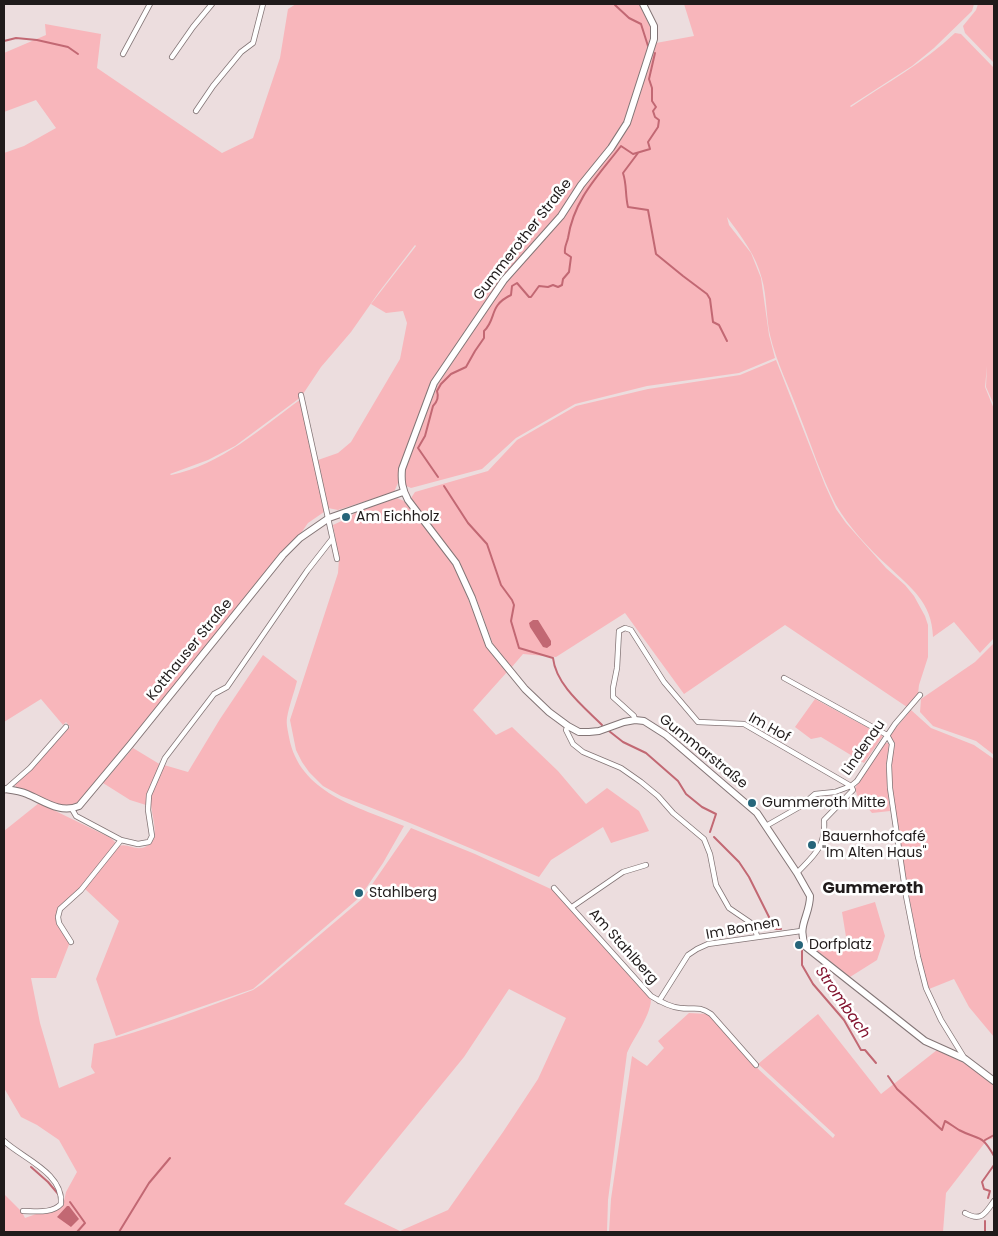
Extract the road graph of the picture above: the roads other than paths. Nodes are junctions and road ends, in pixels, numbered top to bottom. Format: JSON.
{"nodes":[{"id":1,"x":150,"y":4,"type":"edge"},
{"id":2,"x":212,"y":4,"type":"edge"},
{"id":3,"x":262,"y":4,"type":"edge"},
{"id":4,"x":643,"y":4,"type":"edge"},
{"id":5,"x":123,"y":54,"type":"dead end"},
{"id":6,"x":172,"y":57,"type":"dead end"},
{"id":7,"x":196,"y":111,"type":"dead end"},
{"id":8,"x":301,"y":394,"type":"dead end"},
{"id":9,"x":404,"y":492,"type":"junction"},
{"id":10,"x":329,"y":518,"type":"junction"},
{"id":11,"x":332,"y":539,"type":"junction"},
{"id":12,"x":337,"y":559,"type":"dead end"},
{"id":13,"x":619,"y":631,"type":"joint"},
{"id":14,"x":784,"y":678,"type":"dead end"},
{"id":15,"x":920,"y":695,"type":"dead end"},
{"id":16,"x":635,"y":720,"type":"junction"},
{"id":17,"x":568,"y":726,"type":"junction"},
{"id":18,"x":66,"y":727,"type":"dead end"},
{"id":19,"x":887,"y":735,"type":"junction"},
{"id":20,"x":851,"y":786,"type":"junction"},
{"id":21,"x":4,"y":790,"type":"edge"},
{"id":22,"x":72,"y":809,"type":"junction"},
{"id":23,"x":766,"y":826,"type":"junction"},
{"id":24,"x":121,"y":840,"type":"junction"},
{"id":25,"x":646,"y":865,"type":"dead end"},
{"id":26,"x":797,"y":872,"type":"junction"},
{"id":27,"x":554,"y":888,"type":"dead end"},
{"id":28,"x":572,"y":907,"type":"junction"},
{"id":29,"x":801,"y":931,"type":"junction"},
{"id":30,"x":757,"y":936,"type":"junction"},
{"id":31,"x":71,"y":942,"type":"dead end"},
{"id":32,"x":658,"y":1001,"type":"junction"},
{"id":33,"x":965,"y":1059,"type":"junction"},
{"id":34,"x":756,"y":1065,"type":"dead end"},
{"id":35,"x":994,"y":1081,"type":"edge"},
{"id":36,"x":4,"y":1141,"type":"edge"},
{"id":37,"x":994,"y":1202,"type":"edge"},
{"id":38,"x":23,"y":1211,"type":"dead end"},
{"id":39,"x":966,"y":1213,"type":"dead end"}],
"edges":[{"from":1,"to":5,"type":"street"},
{"from":2,"to":6,"type":"street"},
{"from":3,"to":7,"type":"street"},
{"from":4,"to":9,"type":"street","name":"Gummerother Straße"},
{"from":8,"to":10,"type":"street"},
{"from":9,"to":10,"type":"street","name":"Kotthauser Straße"},
{"from":9,"to":17,"type":"street"},
{"from":10,"to":11,"type":"street"},
{"from":10,"to":22,"type":"street","name":"Kotthauser Straße"},
{"from":11,"to":12,"type":"street"},
{"from":11,"to":24,"type":"street"},
{"from":13,"to":16,"type":"street","name":"Gummarstraße"},
{"from":13,"to":20,"type":"street","name":"Im Hof"},
{"from":14,"to":19,"type":"street"},
{"from":15,"to":19,"type":"street","name":"Lindenau"},
{"from":16,"to":17,"type":"street"},
{"from":16,"to":23,"type":"street","name":"Gummarstraße"},
{"from":17,"to":30,"type":"street"},
{"from":18,"to":21,"type":"street"},
{"from":19,"to":20,"type":"street","name":"Lindenau"},
{"from":19,"to":33,"type":"street"},
{"from":20,"to":23,"type":"street","name":"Lindenau"},
{"from":20,"to":26,"type":"street"},
{"from":21,"to":22,"type":"street"},
{"from":22,"to":24,"type":"street"},
{"from":23,"to":26,"type":"street","name":"Gummarstraße"},
{"from":24,"to":31,"type":"street"},
{"from":25,"to":28,"type":"street","name":"Am Stahlberg"},
{"from":26,"to":29,"type":"street","name":"Gummarstraße"},
{"from":27,"to":28,"type":"street","name":"Am Stahlberg"},
{"from":28,"to":32,"type":"street","name":"Am Stahlberg"},
{"from":29,"to":30,"type":"street","name":"Im Bonnen"},
{"from":29,"to":33,"type":"street"},
{"from":30,"to":32,"type":"street","name":"Im Bonnen"},
{"from":32,"to":34,"type":"street"},
{"from":33,"to":35,"type":"street"},
{"from":36,"to":38,"type":"street"},
{"from":37,"to":39,"type":"street"}]}
